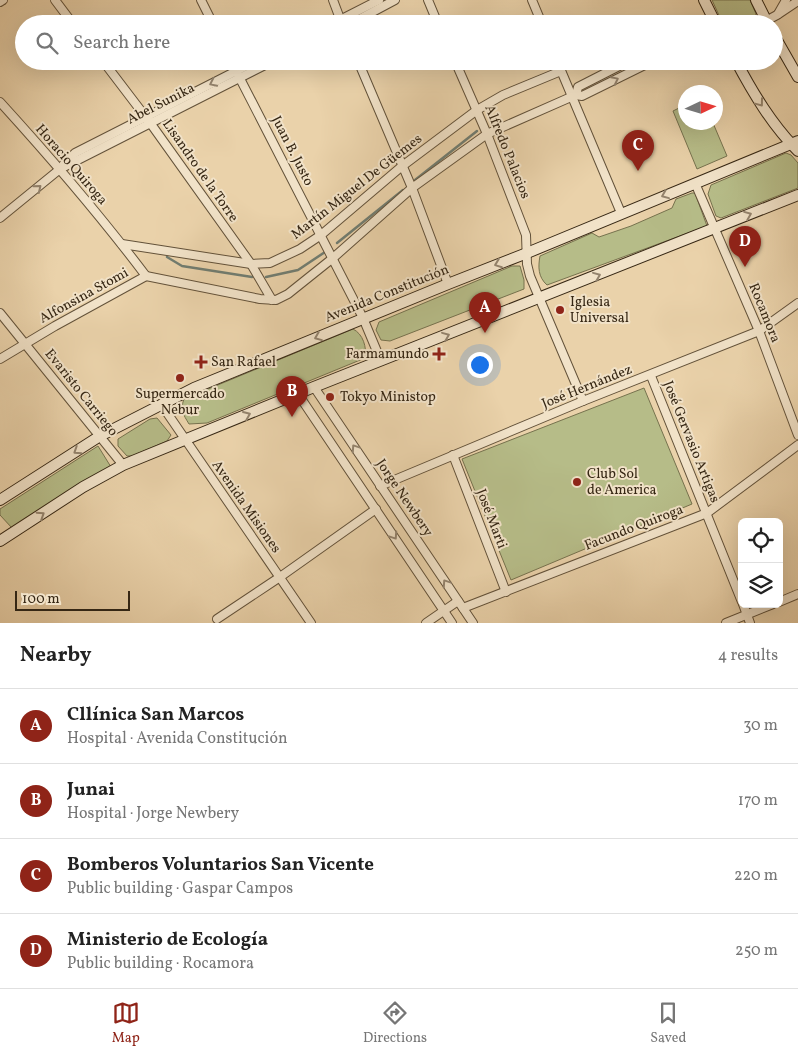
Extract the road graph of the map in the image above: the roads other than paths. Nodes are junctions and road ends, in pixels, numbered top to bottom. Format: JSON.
{"nodes":[{"id":1,"x":55,"y":0,"type":"edge"},
{"id":2,"x":201,"y":0,"type":"edge"},
{"id":3,"x":333,"y":0,"type":"edge"},
{"id":4,"x":379,"y":0,"type":"edge"},
{"id":5,"x":395,"y":0,"type":"edge"},
{"id":6,"x":428,"y":0,"type":"edge"},
{"id":7,"x":532,"y":0,"type":"edge"},
{"id":8,"x":704,"y":0,"type":"edge"},
{"id":9,"x":756,"y":0,"type":"edge"},
{"id":10,"x":786,"y":0,"type":"edge"},
{"id":11,"x":798,"y":1,"type":"edge"},
{"id":12,"x":66,"y":15,"type":"edge"},
{"id":13,"x":208,"y":15,"type":"edge"},
{"id":14,"x":339,"y":15,"type":"edge"},
{"id":15,"x":354,"y":15,"type":"edge"},
{"id":16,"x":367,"y":15,"type":"edge"},
{"id":17,"x":434,"y":15,"type":"edge"},
{"id":18,"x":538,"y":15,"type":"edge"},
{"id":19,"x":709,"y":15,"type":"edge"},
{"id":20,"x":762,"y":15,"type":"edge"},
{"id":21,"x":777,"y":15,"type":"joint"},
{"id":22,"x":783,"y":51,"type":"edge"},
{"id":23,"x":110,"y":70,"type":"edge"},
{"id":24,"x":236,"y":70,"type":"edge"},
{"id":25,"x":244,"y":70,"type":"edge"},
{"id":26,"x":249,"y":70,"type":"edge"},
{"id":27,"x":362,"y":70,"type":"edge"},
{"id":28,"x":459,"y":70,"type":"edge"},
{"id":29,"x":611,"y":70,"type":"edge"},
{"id":30,"x":635,"y":70,"type":"edge"},
{"id":31,"x":741,"y":70,"type":"edge"},
{"id":32,"x":561,"y":71,"type":"joint"},
{"id":33,"x":238,"y":74,"type":"junction"},
{"id":34,"x":798,"y":77,"type":"edge"},
{"id":35,"x":574,"y":96,"type":"junction"},
{"id":36,"x":0,"y":102,"type":"edge"},
{"id":37,"x":477,"y":110,"type":"junction"},
{"id":38,"x":146,"y":116,"type":"junction"},
{"id":39,"x":151,"y":124,"type":"junction"},
{"id":40,"x":487,"y":134,"type":"junction"},
{"id":41,"x":796,"y":145,"type":"edge"},
{"id":42,"x":402,"y":167,"type":"junction"},
{"id":43,"x":60,"y":170,"type":"junction"},
{"id":44,"x":695,"y":183,"type":"junction"},
{"id":45,"x":412,"y":188,"type":"junction"},
{"id":46,"x":798,"y":195,"type":"edge"},
{"id":47,"x":621,"y":213,"type":"junction"},
{"id":48,"x":0,"y":218,"type":"edge"},
{"id":49,"x":715,"y":229,"type":"junction"},
{"id":50,"x":321,"y":235,"type":"junction"},
{"id":51,"x":122,"y":244,"type":"junction"},
{"id":52,"x":527,"y":253,"type":"junction"},
{"id":53,"x":333,"y":258,"type":"junction"},
{"id":54,"x":251,"y":264,"type":"junction"},
{"id":55,"x":146,"y":276,"type":"junction"},
{"id":56,"x":448,"y":284,"type":"junction"},
{"id":57,"x":539,"y":299,"type":"junction"},
{"id":58,"x":272,"y":300,"type":"junction"},
{"id":59,"x":798,"y":303,"type":"edge"},
{"id":60,"x":0,"y":313,"type":"edge"},
{"id":61,"x":364,"y":318,"type":"junction"},
{"id":62,"x":759,"y":331,"type":"junction"},
{"id":63,"x":26,"y":343,"type":"junction"},
{"id":64,"x":0,"y":359,"type":"edge"},
{"id":65,"x":381,"y":361,"type":"junction"},
{"id":66,"x":651,"y":376,"type":"junction"},
{"id":67,"x":314,"y":388,"type":"junction"},
{"id":68,"x":298,"y":394,"type":"junction"},
{"id":69,"x":583,"y":401,"type":"junction"},
{"id":70,"x":161,"y":404,"type":"junction"},
{"id":71,"x":798,"y":435,"type":"edge"},
{"id":72,"x":100,"y":436,"type":"junction"},
{"id":73,"x":186,"y":441,"type":"junction"},
{"id":74,"x":798,"y":444,"type":"edge"},
{"id":75,"x":453,"y":455,"type":"junction"},
{"id":76,"x":123,"y":466,"type":"junction"},
{"id":77,"x":380,"y":486,"type":"junction"},
{"id":78,"x":0,"y":500,"type":"edge"},
{"id":79,"x":376,"y":509,"type":"junction"},
{"id":80,"x":706,"y":514,"type":"junction"},
{"id":81,"x":2,"y":536,"type":"edge"},
{"id":82,"x":280,"y":577,"type":"junction"},
{"id":83,"x":506,"y":592,"type":"junction"},
{"id":84,"x":738,"y":593,"type":"edge"},
{"id":85,"x":798,"y":594,"type":"edge"},
{"id":86,"x":783,"y":600,"type":"edge"},
{"id":87,"x":458,"y":601,"type":"junction"},
{"id":88,"x":463,"y":608,"type":"junction"},
{"id":89,"x":744,"y":608,"type":"edge"},
{"id":90,"x":763,"y":608,"type":"edge"},
{"id":91,"x":444,"y":610,"type":"junction"},
{"id":92,"x":747,"y":614,"type":"junction"},
{"id":93,"x":217,"y":619,"type":"dead end"},
{"id":94,"x":311,"y":623,"type":"edge"},
{"id":95,"x":426,"y":623,"type":"edge"},
{"id":96,"x":452,"y":623,"type":"edge"},
{"id":97,"x":473,"y":623,"type":"edge"},
{"id":98,"x":726,"y":623,"type":"edge"},
{"id":99,"x":750,"y":623,"type":"edge"}],
"edges":[{"from":1,"to":12,"type":"street"},
{"from":2,"to":13,"type":"street"},
{"from":3,"to":14,"type":"street"},
{"from":4,"to":15,"type":"street"},
{"from":5,"to":16,"type":"street"},
{"from":6,"to":17,"type":"street"},
{"from":7,"to":18,"type":"street"},
{"from":8,"to":19,"type":"main road"},
{"from":9,"to":20,"type":"main road"},
{"from":10,"to":21,"type":"street"},
{"from":11,"to":21,"type":"street"},
{"from":22,"to":34,"type":"main road"},
{"from":23,"to":38,"type":"street","name":"Lisandro de la Torre"},
{"from":24,"to":33,"type":"street","name":"Juan B. Justo"},
{"from":25,"to":33,"type":"street","name":"Abel Sunika"},
{"from":26,"to":33,"type":"street","name":"Abel Sunika"},
{"from":27,"to":42,"type":"street"},
{"from":28,"to":37,"type":"street","name":"Alfredo Palacios"},
{"from":29,"to":35,"type":"street"},
{"from":35,"to":30,"type":"street","one_way":true},
{"from":31,"to":41,"type":"main road","one_way":true},
{"from":32,"to":35,"type":"street"},
{"from":32,"to":37,"type":"street","name":"Martín Miguel De Güemes"},
{"from":33,"to":38,"type":"street","name":"Abel Sunika","one_way":true},
{"from":33,"to":39,"type":"street","name":"Abel Sunika"},
{"from":33,"to":50,"type":"street","name":"Juan B. Justo"},
{"from":35,"to":40,"type":"street"},
{"from":35,"to":47,"type":"street"},
{"from":36,"to":43,"type":"street","name":"Horacio Quiroga"},
{"from":37,"to":40,"type":"street","name":"Alfredo Palacios"},
{"from":37,"to":42,"type":"street","name":"Martín Miguel De Güemes"},
{"from":38,"to":39,"type":"street","name":"Lisandro de la Torre"},
{"from":38,"to":43,"type":"street","name":"Abel Sunika"},
{"from":39,"to":43,"type":"street","name":"Abel Sunika"},
{"from":39,"to":54,"type":"street","name":"Lisandro de la Torre"},
{"from":40,"to":45,"type":"street"},
{"from":40,"to":52,"type":"street","name":"Alfredo Palacios"},
{"from":41,"to":44,"type":"main road","name":"Avenida Constitución"},
{"from":42,"to":45,"type":"street"},
{"from":42,"to":50,"type":"street","name":"Martín Miguel De Güemes"},
{"from":48,"to":43,"type":"street","name":"Abel Sunika","one_way":true},
{"from":43,"to":51,"type":"street","name":"Horacio Quiroga"},
{"from":44,"to":47,"type":"main road","name":"Avenida Constitución","one_way":true},
{"from":44,"to":49,"type":"street","name":"Rocamora"},
{"from":45,"to":53,"type":"street"},
{"from":45,"to":56,"type":"street"},
{"from":49,"to":46,"type":"main road","one_way":true},
{"from":47,"to":52,"type":"main road","name":"Avenida Constitución"},
{"from":57,"to":49,"type":"main road","one_way":true},
{"from":49,"to":62,"type":"street","name":"Rocamora"},
{"from":50,"to":53,"type":"street","name":"Juan B. Justo"},
{"from":50,"to":54,"type":"street","name":"Martín Miguel De Güemes"},
{"from":51,"to":54,"type":"street","name":"Martín Miguel De Güemes"},
{"from":51,"to":55,"type":"street","name":"Alfonsina Stomi"},
{"from":52,"to":56,"type":"main road","name":"Avenida Constitución","one_way":true},
{"from":52,"to":57,"type":"street","name":"Alfredo Palacios"},
{"from":53,"to":58,"type":"street"},
{"from":53,"to":61,"type":"street","name":"Juan B. Justo"},
{"from":54,"to":58,"type":"street","name":"Lisandro de la Torre"},
{"from":55,"to":58,"type":"street"},
{"from":55,"to":63,"type":"street","name":"Alfonsina Stomi"},
{"from":56,"to":61,"type":"main road","name":"Avenida Constitución"},
{"from":65,"to":57,"type":"main road","one_way":true},
{"from":57,"to":69,"type":"street","name":"Alfredo Palacios"},
{"from":59,"to":62,"type":"street","name":"José Hernández"},
{"from":60,"to":63,"type":"street","name":"Evaristo Carriego"},
{"from":61,"to":65,"type":"street","name":"Juan B. Justo"},
{"from":61,"to":70,"type":"main road","name":"Avenida Constitución","one_way":true},
{"from":62,"to":66,"type":"street","name":"José Hernández"},
{"from":62,"to":71,"type":"street","name":"Rocamora"},
{"from":63,"to":64,"type":"street","name":"Alfonsina Stomi"},
{"from":63,"to":72,"type":"street","name":"Evaristo Carriego"},
{"from":65,"to":67,"type":"main road"},
{"from":66,"to":69,"type":"street","name":"José Hernández"},
{"from":66,"to":80,"type":"street","name":"José Gervasio Artigas"},
{"from":67,"to":68,"type":"main road"},
{"from":77,"to":67,"type":"street","name":"Jorge Newbery","one_way":true},
{"from":73,"to":68,"type":"main road","one_way":true},
{"from":68,"to":79,"type":"street"},
{"from":69,"to":75,"type":"street","name":"José Hernández"},
{"from":70,"to":72,"type":"main road","name":"Avenida Constitución"},
{"from":70,"to":73,"type":"street","name":"Avenida Misiones"},
{"from":72,"to":76,"type":"street","name":"Evaristo Carriego"},
{"from":72,"to":78,"type":"main road","name":"Avenida Constitución","one_way":true},
{"from":73,"to":76,"type":"main road"},
{"from":73,"to":82,"type":"street","name":"Avenida Misiones"},
{"from":74,"to":80,"type":"street","name":"Facundo Quiroga"},
{"from":75,"to":77,"type":"street","name":"José Hernández"},
{"from":75,"to":83,"type":"street","name":"José Marti"},
{"from":81,"to":76,"type":"main road","one_way":true},
{"from":87,"to":77,"type":"street","name":"Jorge Newbery","one_way":true},
{"from":79,"to":82,"type":"street"},
{"from":79,"to":91,"type":"street","one_way":true},
{"from":80,"to":83,"type":"street","name":"Facundo Quiroga"},
{"from":80,"to":84,"type":"street","name":"José Gervasio Artigas"},
{"from":82,"to":93,"type":"street"},
{"from":82,"to":94,"type":"street","name":"Avenida Misiones"},
{"from":83,"to":88,"type":"street","name":"Facundo Quiroga"},
{"from":85,"to":86,"type":"street"},
{"from":87,"to":88,"type":"street","name":"Jorge Newbery"},
{"from":87,"to":91,"type":"street"},
{"from":88,"to":97,"type":"street","name":"Jorge Newbery"},
{"from":89,"to":92,"type":"street","name":"José Gervasio Artigas"},
{"from":90,"to":92,"type":"street"},
{"from":91,"to":95,"type":"street"},
{"from":91,"to":96,"type":"street"},
{"from":92,"to":98,"type":"street"},
{"from":92,"to":99,"type":"street","name":"José Gervasio Artigas"}]}
